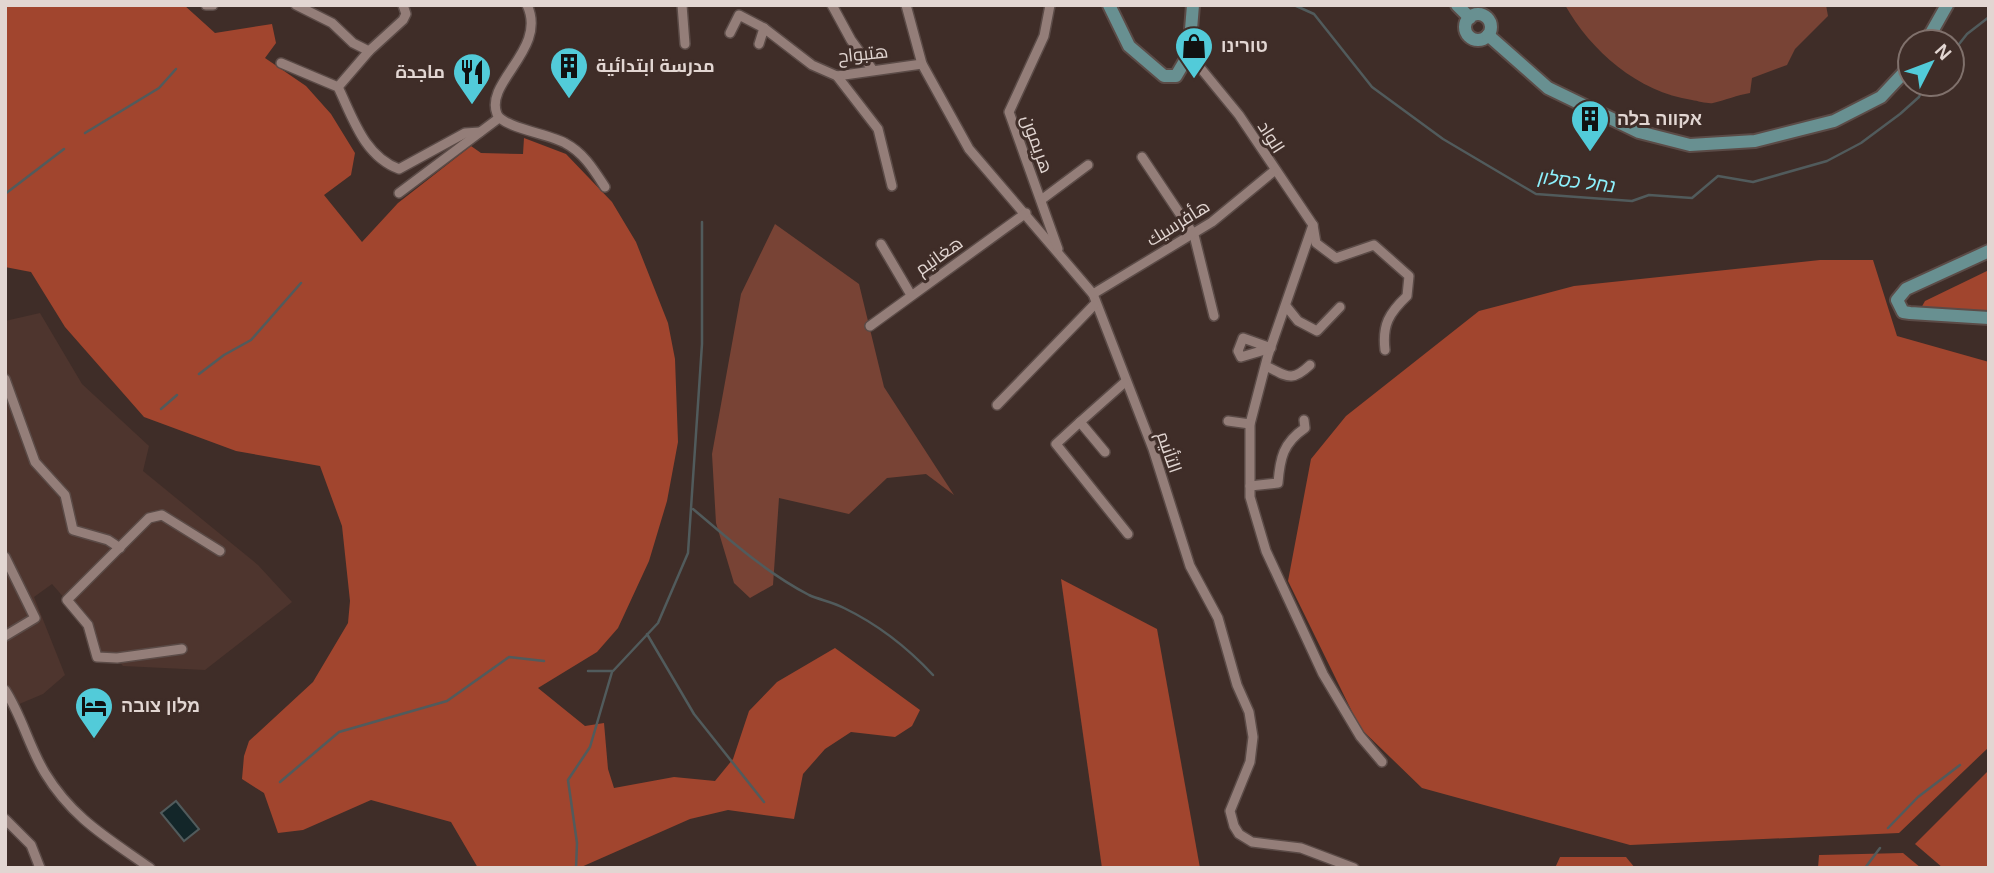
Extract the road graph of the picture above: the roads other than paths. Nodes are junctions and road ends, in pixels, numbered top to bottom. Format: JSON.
{"nodes":[{"id":1,"x":206,"y":5,"type":"edge"},
{"id":2,"x":213,"y":5,"type":"edge"},
{"id":3,"x":296,"y":5,"type":"edge"},
{"id":4,"x":403,"y":5,"type":"edge"},
{"id":5,"x":527,"y":5,"type":"edge"},
{"id":6,"x":682,"y":5,"type":"edge"},
{"id":7,"x":832,"y":5,"type":"edge"},
{"id":8,"x":906,"y":5,"type":"edge"},
{"id":9,"x":1050,"y":5,"type":"edge"},
{"id":10,"x":1109,"y":5,"type":"edge"},
{"id":11,"x":1193,"y":5,"type":"edge"},
{"id":12,"x":1457,"y":5,"type":"edge"},
{"id":13,"x":1948,"y":5,"type":"edge"},
{"id":14,"x":1470,"y":18,"type":"junction"},
{"id":15,"x":764,"y":28,"type":"junction"},
{"id":16,"x":1934,"y":28,"type":"edge"},
{"id":17,"x":730,"y":33,"type":"dead end"},
{"id":18,"x":1488,"y":35,"type":"junction"},
{"id":19,"x":685,"y":44,"type":"dead end"},
{"id":20,"x":759,"y":44,"type":"dead end"},
{"id":21,"x":369,"y":51,"type":"junction"},
{"id":22,"x":1189,"y":54,"type":"junction"},
{"id":23,"x":281,"y":63,"type":"dead end"},
{"id":24,"x":922,"y":64,"type":"junction"},
{"id":25,"x":872,"y":69,"type":"junction"},
{"id":26,"x":837,"y":76,"type":"junction"},
{"id":27,"x":1896,"y":83,"type":"edge"},
{"id":28,"x":338,"y":87,"type":"junction"},
{"id":29,"x":499,"y":118,"type":"junction"},
{"id":30,"x":480,"y":132,"type":"junction"},
{"id":31,"x":1142,"y":157,"type":"dead end"},
{"id":32,"x":1088,"y":166,"type":"dead end"},
{"id":33,"x":1274,"y":171,"type":"junction"},
{"id":34,"x":892,"y":186,"type":"dead end"},
{"id":35,"x":605,"y":187,"type":"dead end"},
{"id":36,"x":399,"y":193,"type":"dead end"},
{"id":37,"x":1041,"y":200,"type":"junction"},
{"id":38,"x":1026,"y":213,"type":"junction"},
{"id":39,"x":1313,"y":225,"type":"junction"},
{"id":40,"x":1194,"y":234,"type":"junction"},
{"id":41,"x":881,"y":244,"type":"dead end"},
{"id":42,"x":1989,"y":251,"type":"edge"},
{"id":43,"x":1061,"y":256,"type":"junction"},
{"id":44,"x":1093,"y":294,"type":"junction"},
{"id":45,"x":911,"y":295,"type":"junction"},
{"id":46,"x":1096,"y":304,"type":"junction"},
{"id":47,"x":1286,"y":306,"type":"junction"},
{"id":48,"x":1340,"y":307,"type":"dead end"},
{"id":49,"x":1214,"y":316,"type":"dead end"},
{"id":50,"x":1989,"y":318,"type":"edge"},
{"id":51,"x":870,"y":326,"type":"dead end"},
{"id":52,"x":1385,"y":350,"type":"dead end"},
{"id":53,"x":1310,"y":365,"type":"dead end"},
{"id":54,"x":1266,"y":366,"type":"junction"},
{"id":55,"x":5,"y":379,"type":"edge"},
{"id":56,"x":1125,"y":382,"type":"junction"},
{"id":57,"x":997,"y":405,"type":"dead end"},
{"id":58,"x":1304,"y":420,"type":"dead end"},
{"id":59,"x":1228,"y":421,"type":"dead end"},
{"id":60,"x":1080,"y":422,"type":"junction"},
{"id":61,"x":1250,"y":424,"type":"junction"},
{"id":62,"x":1105,"y":452,"type":"dead end"},
{"id":63,"x":1250,"y":486,"type":"junction"},
{"id":64,"x":1128,"y":534,"type":"dead end"},
{"id":65,"x":120,"y":548,"type":"junction"},
{"id":66,"x":220,"y":551,"type":"dead end"},
{"id":67,"x":5,"y":557,"type":"edge"},
{"id":68,"x":9,"y":574,"type":"edge"},
{"id":69,"x":5,"y":636,"type":"edge"},
{"id":70,"x":182,"y":649,"type":"dead end"},
{"id":71,"x":5,"y":690,"type":"edge"},
{"id":72,"x":1382,"y":762,"type":"dead end"},
{"id":73,"x":5,"y":818,"type":"edge"},
{"id":74,"x":40,"y":868,"type":"edge"},
{"id":75,"x":150,"y":868,"type":"edge"},
{"id":76,"x":1354,"y":868,"type":"edge"}],
"edges":[{"from":1,"to":2,"type":"street"},
{"from":3,"to":21,"type":"street"},
{"from":4,"to":21,"type":"street"},
{"from":5,"to":29,"type":"street"},
{"from":6,"to":19,"type":"street"},
{"from":7,"to":25,"type":"street"},
{"from":8,"to":24,"type":"street","name":"التأنيم"},
{"from":9,"to":37,"type":"street","name":"هريمون"},
{"from":10,"to":22,"type":"main road"},
{"from":11,"to":22,"type":"main road"},
{"from":12,"to":14,"type":"main road"},
{"from":13,"to":16,"type":"main road"},
{"from":14,"to":18,"type":"main road"},
{"from":14,"to":18,"type":"main road"},
{"from":15,"to":17,"type":"street"},
{"from":15,"to":20,"type":"street"},
{"from":15,"to":26,"type":"street","name":"هتبواح"},
{"from":18,"to":27,"type":"main road"},
{"from":21,"to":28,"type":"street"},
{"from":22,"to":33,"type":"street","name":"الواد"},
{"from":23,"to":28,"type":"street"},
{"from":24,"to":25,"type":"street","name":"هتبواح"},
{"from":24,"to":38,"type":"street","name":"التأنيم"},
{"from":25,"to":26,"type":"street","name":"هتبواح"},
{"from":26,"to":34,"type":"street"},
{"from":28,"to":30,"type":"street"},
{"from":29,"to":30,"type":"street"},
{"from":29,"to":35,"type":"street"},
{"from":30,"to":36,"type":"street"},
{"from":31,"to":40,"type":"street"},
{"from":32,"to":37,"type":"street"},
{"from":33,"to":39,"type":"street","name":"الواد"},
{"from":33,"to":40,"type":"street","name":"هأفرسيك"},
{"from":37,"to":43,"type":"street","name":"هريمون"},
{"from":38,"to":43,"type":"street","name":"التأنيم"},
{"from":38,"to":45,"type":"street","name":"هغانيم"},
{"from":39,"to":47,"type":"street"},
{"from":39,"to":52,"type":"street","name":"الواد"},
{"from":40,"to":44,"type":"street","name":"هأفرسيك"},
{"from":40,"to":49,"type":"street"},
{"from":41,"to":45,"type":"street"},
{"from":42,"to":50,"type":"main road"},
{"from":43,"to":44,"type":"street","name":"التأنيم"},
{"from":44,"to":46,"type":"street","name":"التأنيم"},
{"from":45,"to":51,"type":"street","name":"هغانيم"},
{"from":46,"to":56,"type":"street","name":"التأنيم"},
{"from":46,"to":57,"type":"street"},
{"from":47,"to":48,"type":"street"},
{"from":47,"to":54,"type":"street"},
{"from":53,"to":54,"type":"street"},
{"from":54,"to":61,"type":"street"},
{"from":55,"to":65,"type":"street"},
{"from":56,"to":60,"type":"street"},
{"from":56,"to":76,"type":"street","name":"التأنيم"},
{"from":58,"to":63,"type":"street"},
{"from":59,"to":61,"type":"street"},
{"from":60,"to":62,"type":"street"},
{"from":60,"to":64,"type":"street"},
{"from":61,"to":63,"type":"street"},
{"from":63,"to":72,"type":"street"},
{"from":65,"to":66,"type":"street"},
{"from":65,"to":70,"type":"street"},
{"from":67,"to":68,"type":"street"},
{"from":68,"to":69,"type":"street"},
{"from":71,"to":75,"type":"street"},
{"from":73,"to":74,"type":"street"}]}
